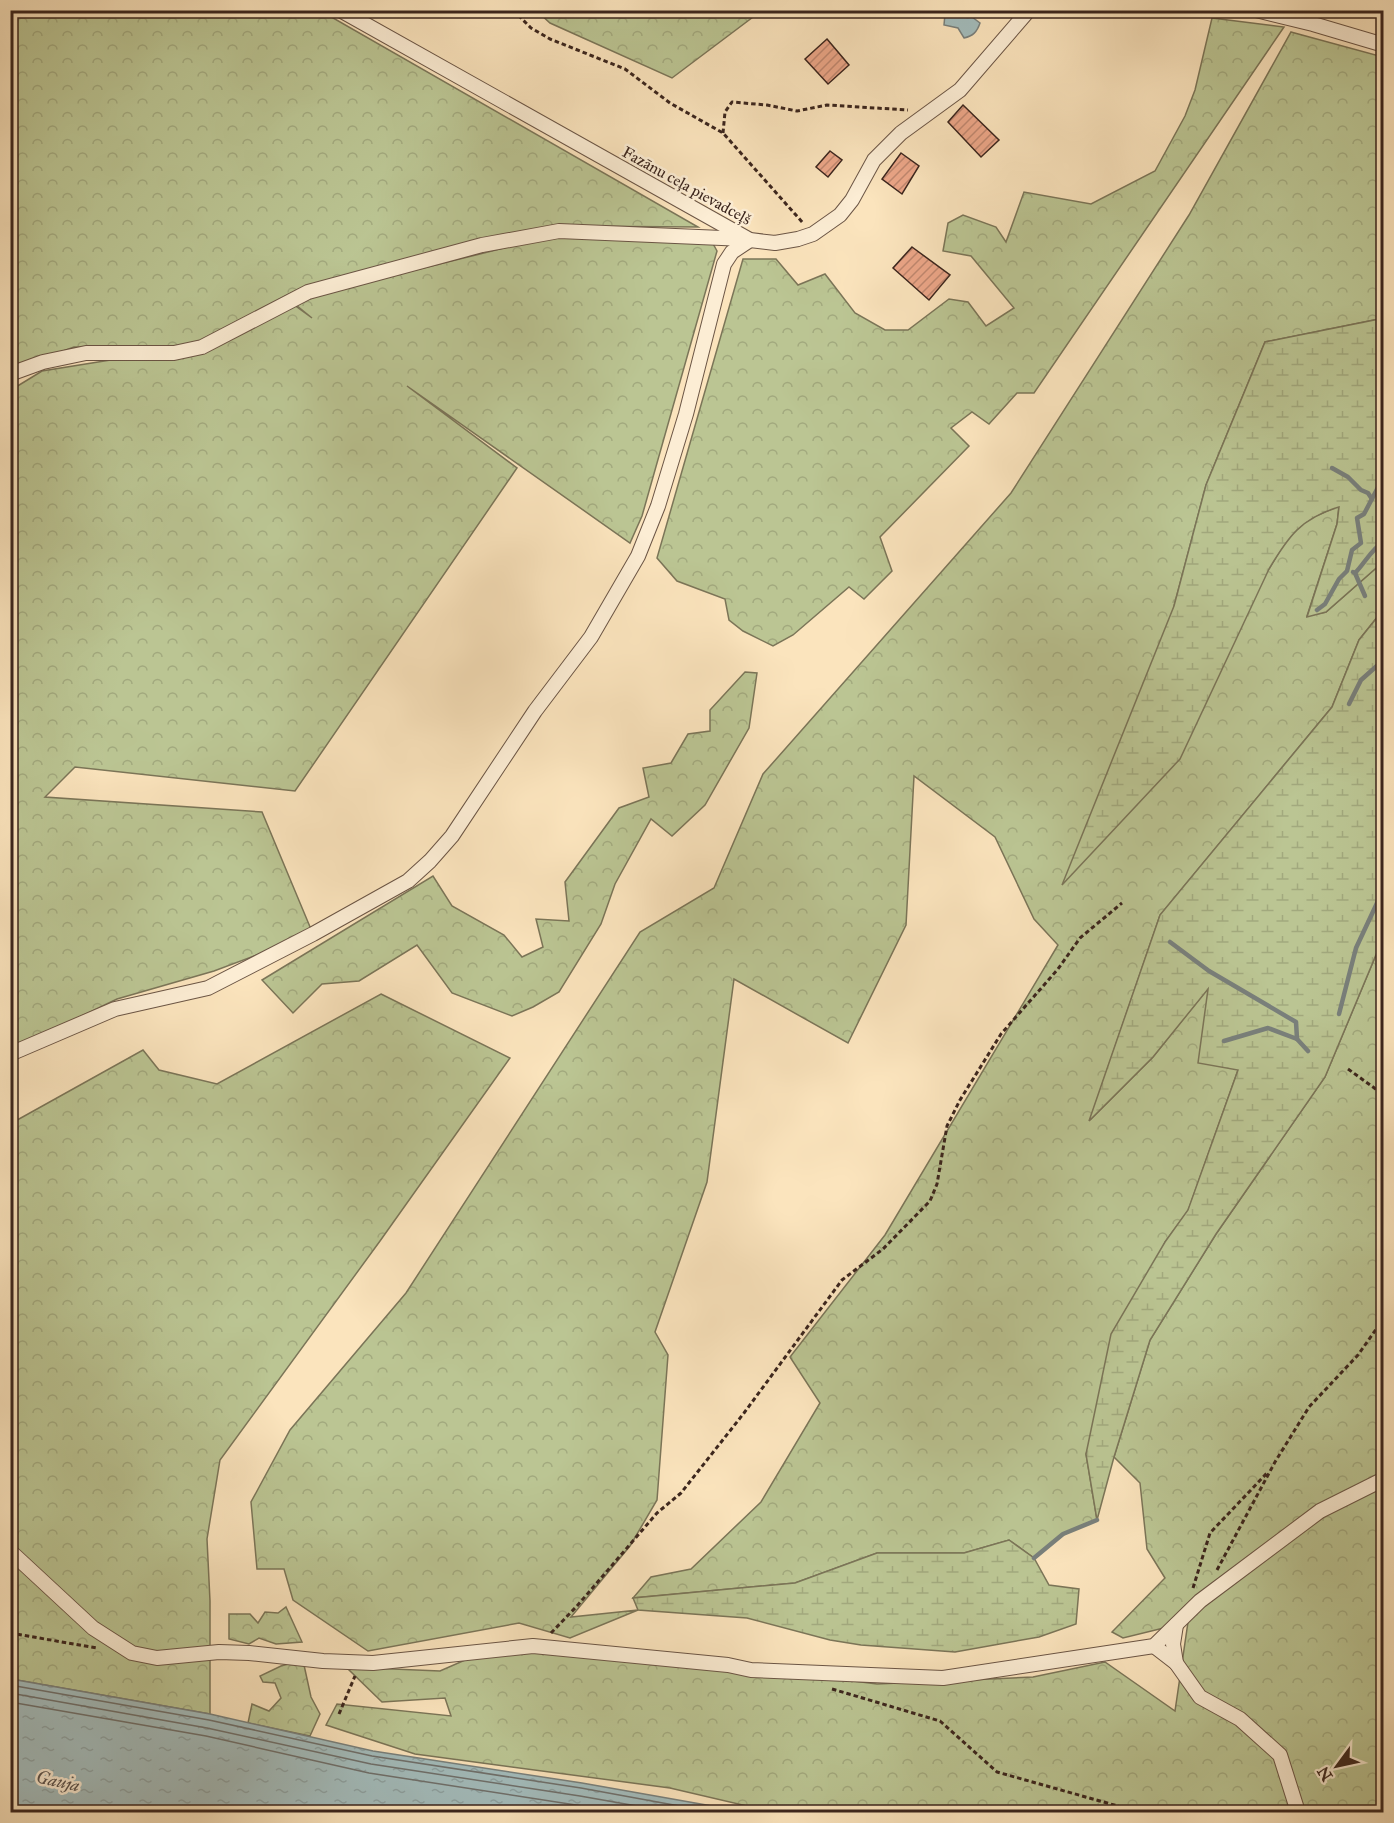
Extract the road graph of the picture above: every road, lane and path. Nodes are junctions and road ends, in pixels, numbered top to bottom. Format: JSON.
{"nodes":[{"id":1,"x":340,"y":10,"type":"edge"},
{"id":2,"x":513,"y":10,"type":"edge"},
{"id":3,"x":1029,"y":10,"type":"edge"},
{"id":4,"x":1256,"y":10,"type":"edge"},
{"id":5,"x":1383,"y":45,"type":"edge"},
{"id":6,"x":929,"y":112,"type":"junction"},
{"id":7,"x":723,"y":133,"type":"junction"},
{"id":8,"x":813,"y":234,"type":"junction"},
{"id":9,"x":750,"y":240,"type":"junction"},
{"id":10,"x":10,"y":374,"type":"edge"},
{"id":11,"x":1122,"y":903,"type":"dead end"},
{"id":12,"x":10,"y":1054,"type":"edge"},
{"id":13,"x":1348,"y":1069,"type":"dead end"},
{"id":14,"x":1383,"y":1095,"type":"edge"},
{"id":15,"x":1383,"y":1318,"type":"edge"},
{"id":16,"x":1271,"y":1469,"type":"junction"},
{"id":17,"x":1383,"y":1479,"type":"edge"},
{"id":18,"x":10,"y":1551,"type":"edge"},
{"id":19,"x":1216,"y":1571,"type":"dead end"},
{"id":20,"x":1181,"y":1620,"type":"junction"},
{"id":21,"x":10,"y":1633,"type":"edge"},
{"id":22,"x":1155,"y":1646,"type":"junction"},
{"id":23,"x":537,"y":1647,"type":"junction"},
{"id":24,"x":98,"y":1648,"type":"dead end"},
{"id":25,"x":360,"y":1663,"type":"junction"},
{"id":26,"x":1176,"y":1663,"type":"junction"},
{"id":27,"x":829,"y":1688,"type":"dead end"},
{"id":28,"x":339,"y":1714,"type":"dead end"},
{"id":29,"x":1139,"y":1812,"type":"edge"},
{"id":30,"x":1298,"y":1812,"type":"edge"}],
"edges":[{"from":1,"to":9,"type":"street","name":"Fazānu ceļa pievadceļš"},
{"from":2,"to":7,"type":"path"},
{"from":3,"to":6,"type":"street","name":"Fazānu ceļa pievadceļš"},
{"from":4,"to":5,"type":"street"},
{"from":6,"to":7,"type":"path"},
{"from":6,"to":8,"type":"street","name":"Fazānu ceļa pievadceļš"},
{"from":7,"to":8,"type":"path"},
{"from":8,"to":9,"type":"street","name":"Fazānu ceļa pievadceļš"},
{"from":9,"to":10,"type":"street"},
{"from":9,"to":12,"type":"street"},
{"from":11,"to":23,"type":"path"},
{"from":13,"to":14,"type":"path"},
{"from":15,"to":16,"type":"path"},
{"from":16,"to":19,"type":"path"},
{"from":16,"to":20,"type":"path"},
{"from":17,"to":20,"type":"street"},
{"from":18,"to":25,"type":"street"},
{"from":20,"to":22,"type":"street"},
{"from":20,"to":26,"type":"street"},
{"from":21,"to":24,"type":"path"},
{"from":22,"to":23,"type":"street"},
{"from":22,"to":26,"type":"street"},
{"from":23,"to":25,"type":"street"},
{"from":25,"to":28,"type":"path"},
{"from":26,"to":30,"type":"street"},
{"from":27,"to":29,"type":"path"}]}
